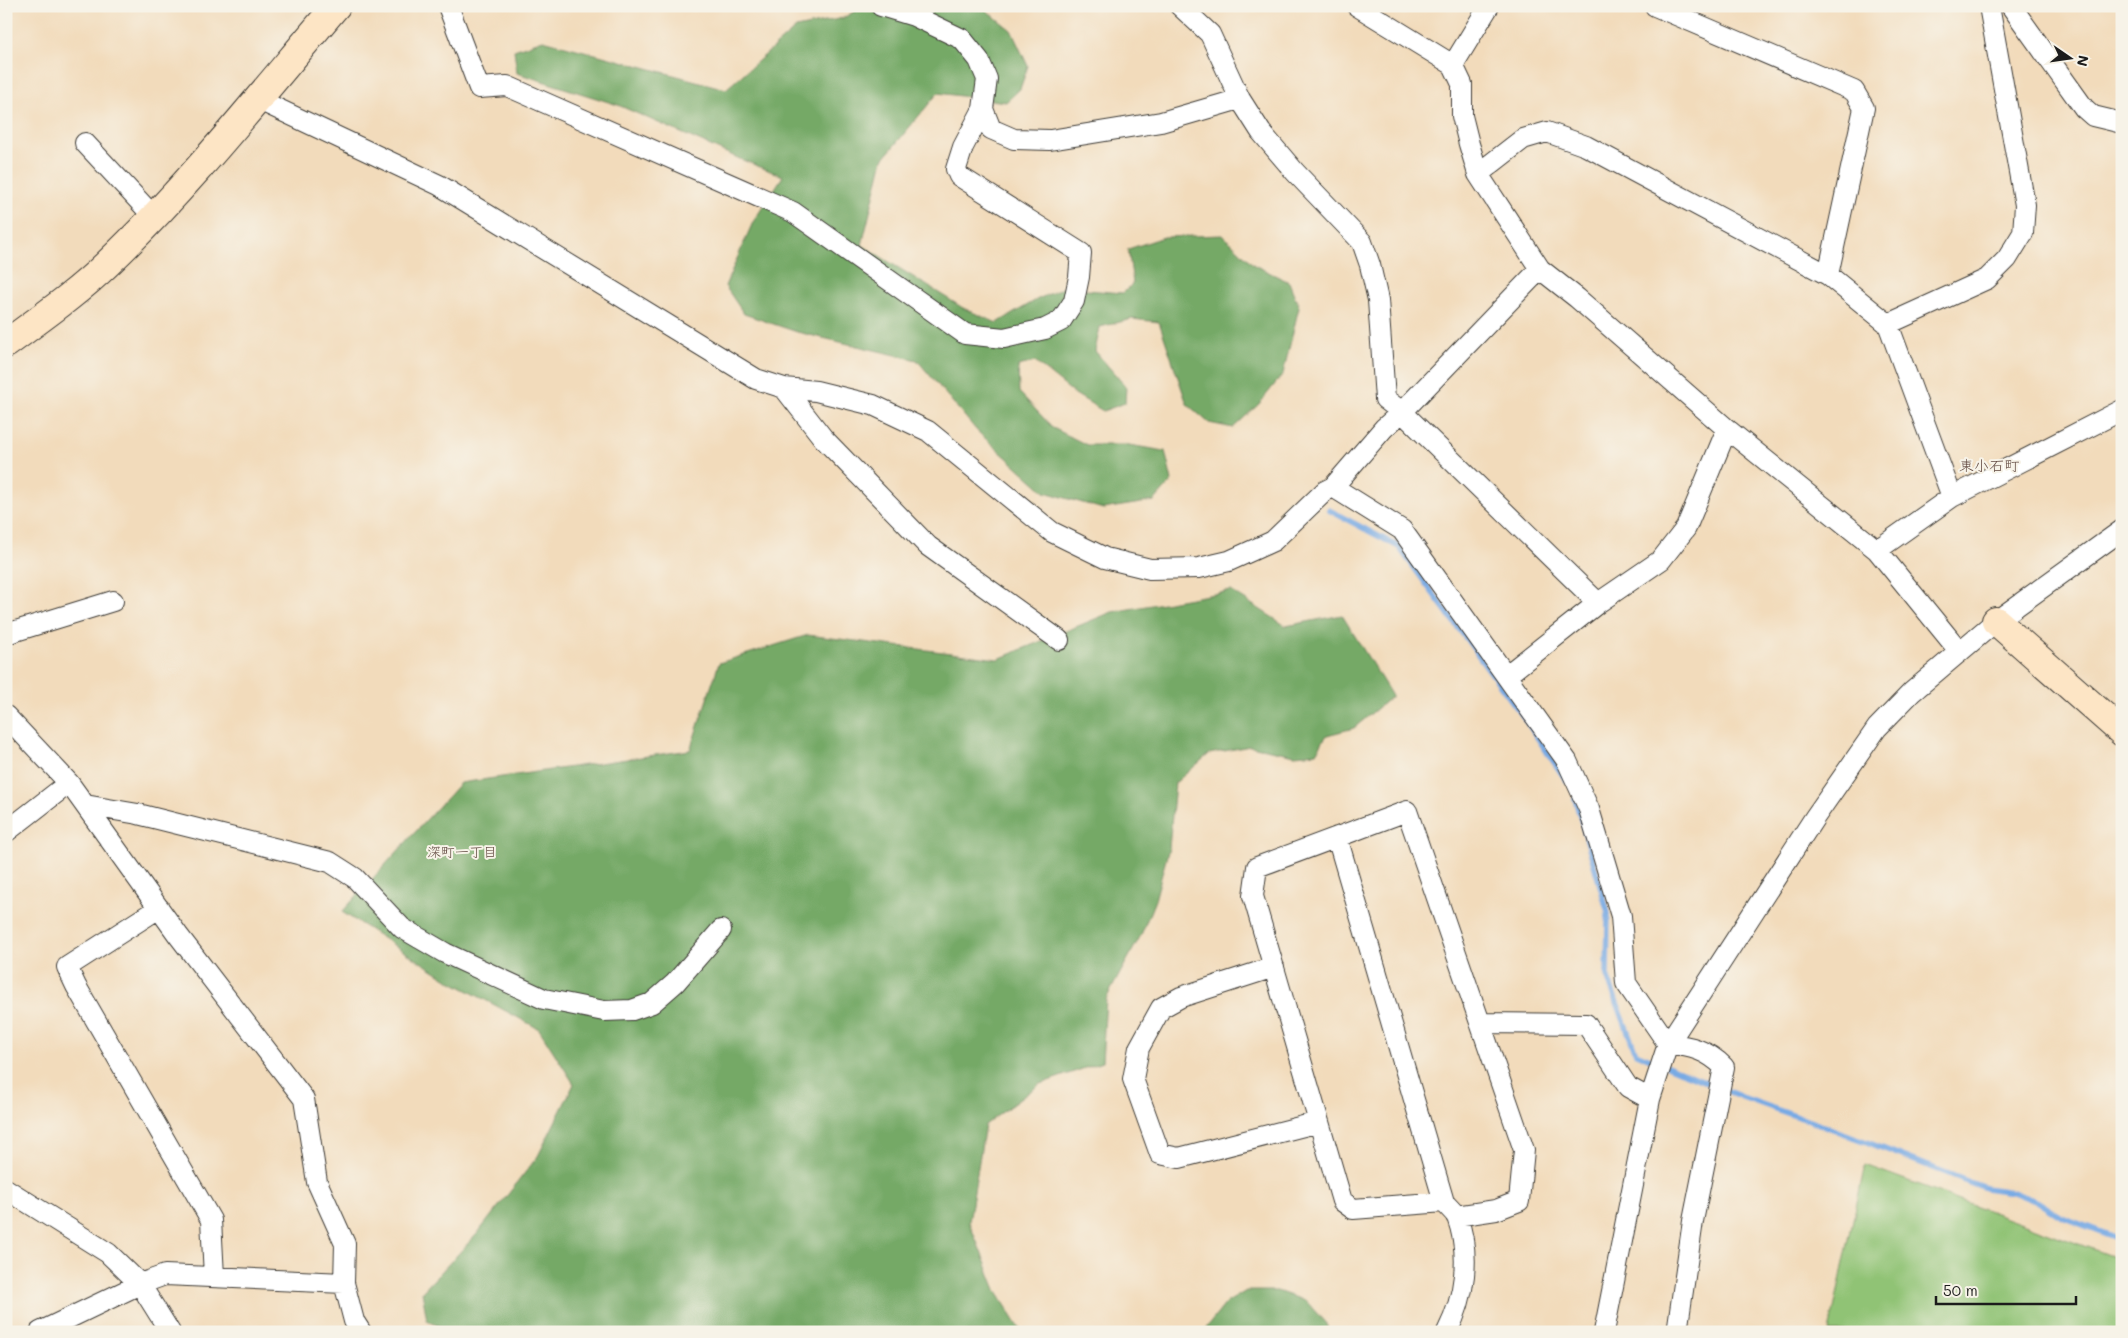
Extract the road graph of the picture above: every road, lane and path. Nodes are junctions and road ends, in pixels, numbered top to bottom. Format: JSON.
{"nodes":[{"id":1,"x":336,"y":6,"type":"edge"},
{"id":2,"x":448,"y":6,"type":"edge"},
{"id":3,"x":881,"y":6,"type":"edge"},
{"id":4,"x":1180,"y":6,"type":"edge"},
{"id":5,"x":1356,"y":6,"type":"edge"},
{"id":6,"x":1489,"y":6,"type":"edge"},
{"id":7,"x":1989,"y":6,"type":"edge"},
{"id":8,"x":2011,"y":6,"type":"edge"},
{"id":9,"x":1661,"y":7,"type":"edge"},
{"id":10,"x":1453,"y":65,"type":"junction"},
{"id":11,"x":257,"y":98,"type":"junction"},
{"id":12,"x":1240,"y":98,"type":"junction"},
{"id":13,"x":983,"y":109,"type":"junction"},
{"id":14,"x":2122,"y":123,"type":"edge"},
{"id":15,"x":86,"y":143,"type":"dead end"},
{"id":16,"x":1478,"y":174,"type":"junction"},
{"id":17,"x":154,"y":217,"type":"junction"},
{"id":18,"x":1540,"y":269,"type":"junction"},
{"id":19,"x":1828,"y":275,"type":"junction"},
{"id":20,"x":1888,"y":324,"type":"junction"},
{"id":21,"x":6,"y":344,"type":"edge"},
{"id":22,"x":784,"y":388,"type":"junction"},
{"id":23,"x":2122,"y":410,"type":"edge"},
{"id":24,"x":1402,"y":412,"type":"junction"},
{"id":25,"x":1727,"y":429,"type":"junction"},
{"id":26,"x":1333,"y":487,"type":"junction"},
{"id":27,"x":1952,"y":497,"type":"junction"},
{"id":28,"x":2122,"y":530,"type":"edge"},
{"id":29,"x":1877,"y":550,"type":"junction"},
{"id":30,"x":113,"y":601,"type":"dead end"},
{"id":31,"x":1598,"y":603,"type":"junction"},
{"id":32,"x":1996,"y":621,"type":"junction"},
{"id":33,"x":6,"y":634,"type":"edge"},
{"id":34,"x":1059,"y":640,"type":"dead end"},
{"id":35,"x":1960,"y":652,"type":"junction"},
{"id":36,"x":1507,"y":675,"type":"junction"},
{"id":37,"x":6,"y":716,"type":"edge"},
{"id":38,"x":2122,"y":732,"type":"edge"},
{"id":39,"x":70,"y":783,"type":"junction"},
{"id":40,"x":85,"y":805,"type":"junction"},
{"id":41,"x":6,"y":832,"type":"edge"},
{"id":42,"x":1337,"y":837,"type":"junction"},
{"id":43,"x":159,"y":908,"type":"junction"},
{"id":44,"x":721,"y":930,"type":"dead end"},
{"id":45,"x":1274,"y":967,"type":"junction"},
{"id":46,"x":1480,"y":1023,"type":"junction"},
{"id":47,"x":1668,"y":1044,"type":"junction"},
{"id":48,"x":1650,"y":1099,"type":"junction"},
{"id":49,"x":1319,"y":1122,"type":"junction"},
{"id":50,"x":6,"y":1188,"type":"edge"},
{"id":51,"x":1450,"y":1209,"type":"junction"},
{"id":52,"x":214,"y":1276,"type":"junction"},
{"id":53,"x":344,"y":1283,"type":"junction"},
{"id":54,"x":140,"y":1284,"type":"junction"},
{"id":55,"x":40,"y":1332,"type":"edge"},
{"id":56,"x":170,"y":1332,"type":"edge"},
{"id":57,"x":361,"y":1332,"type":"edge"},
{"id":58,"x":1447,"y":1332,"type":"edge"},
{"id":59,"x":1604,"y":1332,"type":"edge"},
{"id":60,"x":1677,"y":1332,"type":"edge"}],
"edges":[{"from":1,"to":11,"type":"street"},
{"from":2,"to":13,"type":"street"},
{"from":3,"to":13,"type":"street"},
{"from":4,"to":12,"type":"street"},
{"from":5,"to":10,"type":"street"},
{"from":6,"to":10,"type":"street"},
{"from":7,"to":20,"type":"street"},
{"from":8,"to":14,"type":"street"},
{"from":9,"to":19,"type":"street"},
{"from":10,"to":16,"type":"street"},
{"from":11,"to":17,"type":"street"},
{"from":11,"to":22,"type":"street"},
{"from":12,"to":13,"type":"street"},
{"from":12,"to":24,"type":"street"},
{"from":15,"to":17,"type":"street"},
{"from":16,"to":18,"type":"street"},
{"from":16,"to":19,"type":"street"},
{"from":17,"to":21,"type":"street"},
{"from":18,"to":24,"type":"street"},
{"from":18,"to":25,"type":"street"},
{"from":19,"to":20,"type":"street"},
{"from":20,"to":27,"type":"street"},
{"from":22,"to":26,"type":"street"},
{"from":22,"to":34,"type":"street"},
{"from":23,"to":27,"type":"street"},
{"from":24,"to":26,"type":"street"},
{"from":24,"to":31,"type":"street"},
{"from":25,"to":29,"type":"street"},
{"from":25,"to":31,"type":"street"},
{"from":26,"to":36,"type":"street"},
{"from":27,"to":29,"type":"street"},
{"from":28,"to":32,"type":"street"},
{"from":29,"to":35,"type":"street"},
{"from":30,"to":33,"type":"street"},
{"from":31,"to":36,"type":"street"},
{"from":32,"to":35,"type":"street"},
{"from":32,"to":38,"type":"street"},
{"from":35,"to":47,"type":"street"},
{"from":36,"to":47,"type":"street"},
{"from":37,"to":39,"type":"street"},
{"from":39,"to":40,"type":"street"},
{"from":39,"to":41,"type":"street"},
{"from":40,"to":43,"type":"street"},
{"from":40,"to":44,"type":"street"},
{"from":42,"to":45,"type":"street"},
{"from":42,"to":46,"type":"street"},
{"from":42,"to":51,"type":"street"},
{"from":43,"to":52,"type":"street"},
{"from":43,"to":53,"type":"street"},
{"from":45,"to":49,"type":"street"},
{"from":45,"to":49,"type":"street"},
{"from":46,"to":48,"type":"street"},
{"from":46,"to":51,"type":"street"},
{"from":47,"to":48,"type":"street"},
{"from":47,"to":60,"type":"street"},
{"from":48,"to":59,"type":"street"},
{"from":49,"to":51,"type":"street"},
{"from":50,"to":54,"type":"street"},
{"from":51,"to":58,"type":"street"},
{"from":52,"to":53,"type":"street"},
{"from":52,"to":54,"type":"street"},
{"from":53,"to":57,"type":"street"},
{"from":54,"to":55,"type":"street"},
{"from":54,"to":56,"type":"street"}]}
